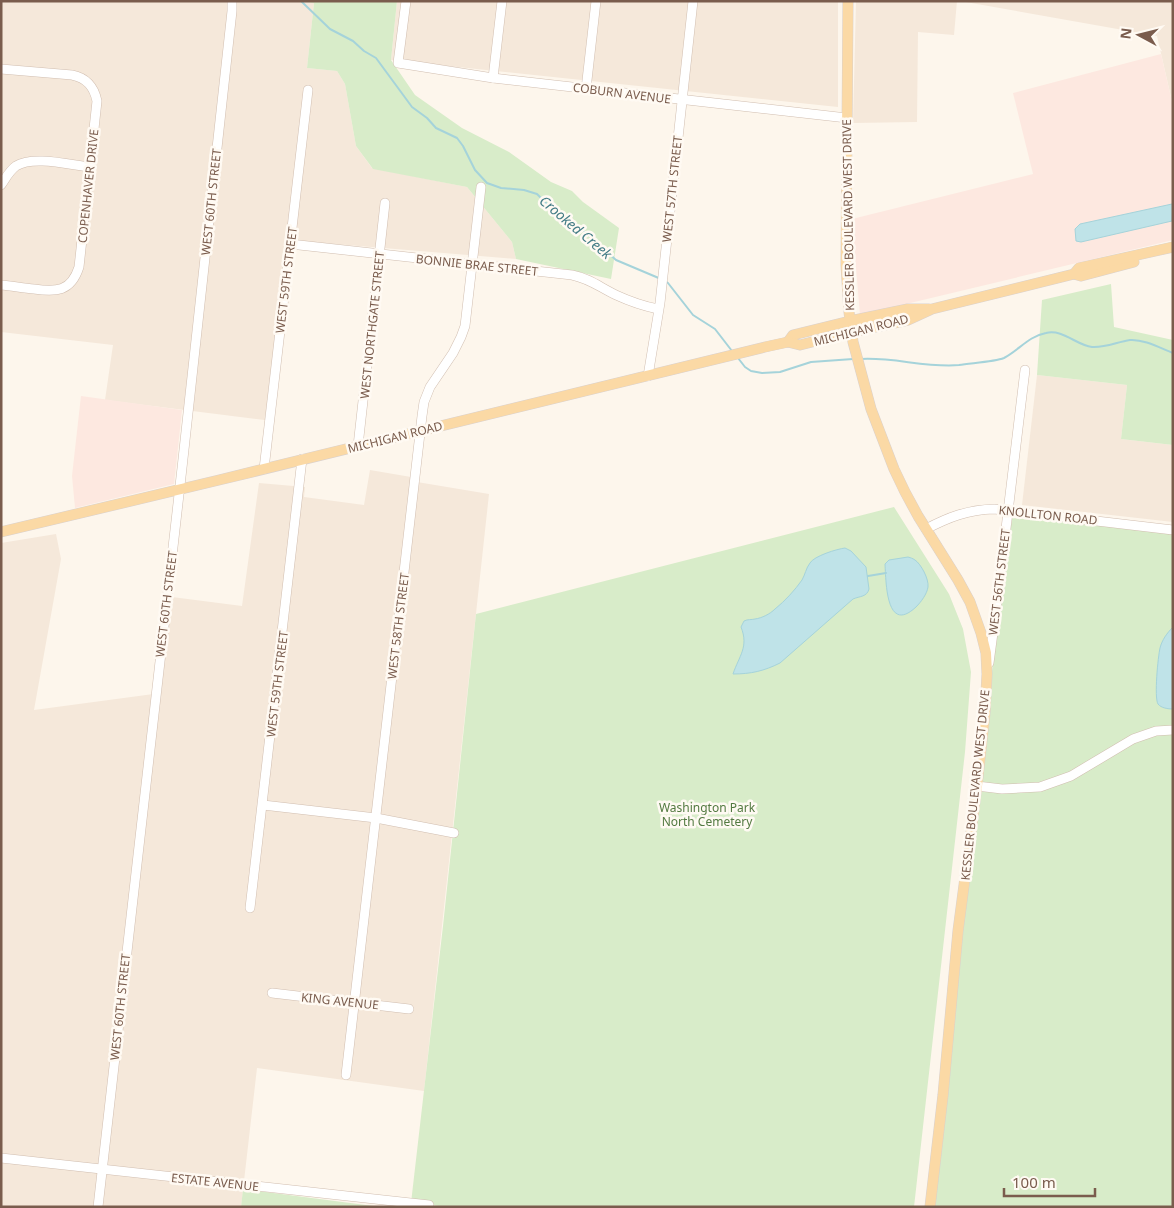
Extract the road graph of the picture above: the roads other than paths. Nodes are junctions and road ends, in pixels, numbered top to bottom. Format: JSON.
{"nodes":[{"id":1,"x":232,"y":1,"type":"edge"},
{"id":2,"x":406,"y":1,"type":"edge"},
{"id":3,"x":502,"y":1,"type":"edge"},
{"id":4,"x":596,"y":1,"type":"edge"},
{"id":5,"x":693,"y":1,"type":"edge"},
{"id":6,"x":848,"y":1,"type":"edge"},
{"id":7,"x":1,"y":68,"type":"edge"},
{"id":8,"x":493,"y":78,"type":"junction"},
{"id":9,"x":586,"y":88,"type":"junction"},
{"id":10,"x":308,"y":90,"type":"dead end"},
{"id":11,"x":682,"y":100,"type":"junction"},
{"id":12,"x":847,"y":118,"type":"junction"},
{"id":13,"x":90,"y":167,"type":"junction"},
{"id":14,"x":1,"y":185,"type":"edge"},
{"id":15,"x":481,"y":187,"type":"dead end"},
{"id":16,"x":385,"y":203,"type":"dead end"},
{"id":17,"x":290,"y":244,"type":"junction"},
{"id":18,"x":1173,"y":247,"type":"edge"},
{"id":19,"x":1173,"y":253,"type":"edge"},
{"id":20,"x":380,"y":254,"type":"junction"},
{"id":21,"x":472,"y":264,"type":"junction"},
{"id":22,"x":1074,"y":274,"type":"junction"},
{"id":23,"x":1,"y":285,"type":"edge"},
{"id":24,"x":659,"y":306,"type":"junction"},
{"id":25,"x":932,"y":309,"type":"junction"},
{"id":26,"x":850,"y":321,"type":"junction"},
{"id":27,"x":852,"y":332,"type":"junction"},
{"id":28,"x":788,"y":342,"type":"junction"},
{"id":29,"x":1025,"y":370,"type":"dead end"},
{"id":30,"x":648,"y":376,"type":"junction"},
{"id":31,"x":420,"y":430,"type":"junction"},
{"id":32,"x":358,"y":446,"type":"junction"},
{"id":33,"x":302,"y":459,"type":"junction"},
{"id":34,"x":264,"y":469,"type":"junction"},
{"id":35,"x":179,"y":490,"type":"junction"},
{"id":36,"x":1008,"y":511,"type":"junction"},
{"id":37,"x":926,"y":529,"type":"junction"},
{"id":38,"x":1173,"y":530,"type":"edge"},
{"id":39,"x":1,"y":532,"type":"edge"},
{"id":40,"x":987,"y":674,"type":"junction"},
{"id":41,"x":1173,"y":730,"type":"edge"},
{"id":42,"x":977,"y":786,"type":"junction"},
{"id":43,"x":263,"y":805,"type":"junction"},
{"id":44,"x":376,"y":818,"type":"junction"},
{"id":45,"x":454,"y":833,"type":"dead end"},
{"id":46,"x":250,"y":908,"type":"dead end"},
{"id":47,"x":272,"y":993,"type":"dead end"},
{"id":48,"x":354,"y":1003,"type":"junction"},
{"id":49,"x":409,"y":1009,"type":"dead end"},
{"id":50,"x":346,"y":1075,"type":"dead end"},
{"id":51,"x":1,"y":1158,"type":"edge"},
{"id":52,"x":102,"y":1170,"type":"junction"},
{"id":53,"x":430,"y":1205,"type":"dead end"},
{"id":54,"x":98,"y":1207,"type":"edge"},
{"id":55,"x":930,"y":1207,"type":"edge"}],
"edges":[{"from":1,"to":35,"type":"street","name":"WEST 60TH STREET"},
{"from":2,"to":8,"type":"street","name":"COBURN AVENUE"},
{"from":3,"to":8,"type":"street"},
{"from":4,"to":9,"type":"street"},
{"from":5,"to":11,"type":"street","name":"WEST 57TH STREET"},
{"from":6,"to":12,"type":"main road","name":"KESSLER BOULEVARD WEST DRIVE"},
{"from":7,"to":13,"type":"street","name":"COPENHAVER DRIVE"},
{"from":8,"to":9,"type":"street","name":"COBURN AVENUE"},
{"from":9,"to":11,"type":"street","name":"COBURN AVENUE"},
{"from":10,"to":17,"type":"street","name":"WEST 59TH STREET"},
{"from":11,"to":12,"type":"street","name":"COBURN AVENUE"},
{"from":11,"to":24,"type":"street","name":"WEST 57TH STREET"},
{"from":12,"to":26,"type":"main road","name":"KESSLER BOULEVARD WEST DRIVE"},
{"from":13,"to":14,"type":"street"},
{"from":13,"to":23,"type":"street","name":"COPENHAVER DRIVE"},
{"from":15,"to":21,"type":"street","name":"WEST 58TH STREET"},
{"from":16,"to":20,"type":"street","name":"WEST NORTHGATE STREET"},
{"from":17,"to":20,"type":"street","name":"BONNIE BRAE STREET"},
{"from":17,"to":34,"type":"street","name":"WEST 59TH STREET"},
{"from":18,"to":22,"type":"main road","name":"MICHIGAN ROAD"},
{"from":19,"to":22,"type":"main road","name":"MICHIGAN ROAD"},
{"from":20,"to":21,"type":"street","name":"BONNIE BRAE STREET"},
{"from":20,"to":32,"type":"street","name":"WEST NORTHGATE STREET"},
{"from":21,"to":24,"type":"street","name":"BONNIE BRAE STREET"},
{"from":21,"to":31,"type":"street","name":"WEST 58TH STREET"},
{"from":22,"to":25,"type":"main road","name":"MICHIGAN ROAD"},
{"from":24,"to":30,"type":"street","name":"WEST 57TH STREET"},
{"from":25,"to":26,"type":"main road","name":"MICHIGAN ROAD"},
{"from":25,"to":27,"type":"main road","name":"MICHIGAN ROAD"},
{"from":26,"to":27,"type":"main road","name":"KESSLER BOULEVARD WEST DRIVE"},
{"from":26,"to":28,"type":"main road","name":"MICHIGAN ROAD"},
{"from":27,"to":28,"type":"main road","name":"MICHIGAN ROAD"},
{"from":27,"to":37,"type":"main road","name":"KESSLER BOULEVARD WEST DRIVE"},
{"from":28,"to":30,"type":"main road","name":"MICHIGAN ROAD"},
{"from":29,"to":36,"type":"street","name":"WEST 56TH STREET"},
{"from":30,"to":31,"type":"main road","name":"MICHIGAN ROAD"},
{"from":31,"to":32,"type":"main road","name":"MICHIGAN ROAD"},
{"from":31,"to":44,"type":"street","name":"WEST 58TH STREET"},
{"from":32,"to":33,"type":"main road","name":"MICHIGAN ROAD"},
{"from":33,"to":34,"type":"main road","name":"MICHIGAN ROAD"},
{"from":33,"to":43,"type":"street","name":"WEST 59TH STREET"},
{"from":34,"to":35,"type":"main road","name":"MICHIGAN ROAD"},
{"from":35,"to":39,"type":"main road","name":"MICHIGAN ROAD"},
{"from":35,"to":52,"type":"street","name":"WEST 60TH STREET"},
{"from":36,"to":37,"type":"street","name":"KNOLLTON ROAD"},
{"from":36,"to":38,"type":"street","name":"KNOLLTON ROAD"},
{"from":36,"to":40,"type":"street","name":"WEST 56TH STREET"},
{"from":37,"to":40,"type":"main road","name":"KESSLER BOULEVARD WEST DRIVE"},
{"from":40,"to":42,"type":"main road","name":"KESSLER BOULEVARD WEST DRIVE"},
{"from":41,"to":42,"type":"street"},
{"from":42,"to":55,"type":"main road","name":"KESSLER BOULEVARD WEST DRIVE"},
{"from":43,"to":44,"type":"street"},
{"from":43,"to":46,"type":"street","name":"WEST 59TH STREET"},
{"from":44,"to":45,"type":"street"},
{"from":44,"to":48,"type":"street","name":"WEST 58TH STREET"},
{"from":47,"to":48,"type":"street","name":"KING AVENUE"},
{"from":48,"to":49,"type":"street","name":"KING AVENUE"},
{"from":48,"to":50,"type":"street","name":"WEST 58TH STREET"},
{"from":51,"to":52,"type":"street","name":"ESTATE AVENUE"},
{"from":52,"to":53,"type":"street","name":"ESTATE AVENUE"},
{"from":52,"to":54,"type":"street","name":"WEST 60TH STREET"}]}
